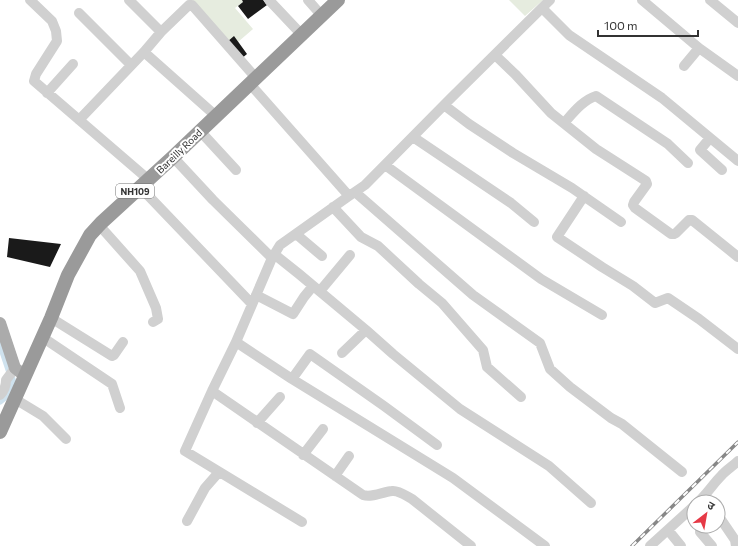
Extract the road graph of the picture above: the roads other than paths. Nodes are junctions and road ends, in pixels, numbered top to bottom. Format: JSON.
{"nodes":[{"id":1,"x":30,"y":0,"type":"edge"},
{"id":2,"x":129,"y":0,"type":"edge"},
{"id":3,"x":269,"y":0,"type":"edge"},
{"id":4,"x":308,"y":0,"type":"edge"},
{"id":5,"x":550,"y":0,"type":"edge"},
{"id":6,"x":642,"y":0,"type":"edge"},
{"id":7,"x":710,"y":0,"type":"edge"},
{"id":8,"x":334,"y":2,"type":"edge"},
{"id":9,"x":542,"y":8,"type":"junction"},
{"id":10,"x":79,"y":13,"type":"dead end"},
{"id":11,"x":322,"y":16,"type":"junction"},
{"id":12,"x":738,"y":23,"type":"edge"},
{"id":13,"x":161,"y":32,"type":"junction"},
{"id":14,"x":302,"y":35,"type":"junction"},
{"id":15,"x":698,"y":48,"type":"junction"},
{"id":16,"x":144,"y":52,"type":"junction"},
{"id":17,"x":495,"y":55,"type":"junction"},
{"id":18,"x":73,"y":64,"type":"dead end"},
{"id":19,"x":131,"y":65,"type":"junction"},
{"id":20,"x":684,"y":66,"type":"dead end"},
{"id":21,"x":738,"y":76,"type":"edge"},
{"id":22,"x":253,"y":81,"type":"junction"},
{"id":23,"x":47,"y":93,"type":"junction"},
{"id":24,"x":444,"y":105,"type":"junction"},
{"id":25,"x":216,"y":116,"type":"junction"},
{"id":26,"x":79,"y":120,"type":"junction"},
{"id":27,"x":564,"y":123,"type":"junction"},
{"id":28,"x":200,"y":131,"type":"junction"},
{"id":29,"x":413,"y":137,"type":"junction"},
{"id":30,"x":710,"y":138,"type":"junction"},
{"id":31,"x":173,"y":156,"type":"junction"},
{"id":32,"x":738,"y":162,"type":"edge"},
{"id":33,"x":688,"y":163,"type":"dead end"},
{"id":34,"x":385,"y":165,"type":"junction"},
{"id":35,"x":236,"y":170,"type":"dead end"},
{"id":36,"x":722,"y":170,"type":"dead end"},
{"id":37,"x":144,"y":183,"type":"junction"},
{"id":38,"x":352,"y":194,"type":"junction"},
{"id":39,"x":584,"y":196,"type":"junction"},
{"id":40,"x":333,"y":207,"type":"junction"},
{"id":41,"x":534,"y":222,"type":"dead end"},
{"id":42,"x":621,"y":222,"type":"dead end"},
{"id":43,"x":99,"y":225,"type":"junction"},
{"id":44,"x":296,"y":234,"type":"junction"},
{"id":45,"x":350,"y":254,"type":"dead end"},
{"id":46,"x":273,"y":256,"type":"junction"},
{"id":47,"x":322,"y":256,"type":"dead end"},
{"id":48,"x":738,"y":257,"type":"edge"},
{"id":49,"x":316,"y":288,"type":"junction"},
{"id":50,"x":254,"y":299,"type":"junction"},
{"id":51,"x":602,"y":315,"type":"dead end"},
{"id":52,"x":51,"y":318,"type":"junction"},
{"id":53,"x":153,"y":322,"type":"dead end"},
{"id":54,"x":0,"y":323,"type":"edge"},
{"id":55,"x":366,"y":330,"type":"junction"},
{"id":56,"x":42,"y":337,"type":"junction"},
{"id":57,"x":123,"y":342,"type":"dead end"},
{"id":58,"x":236,"y":342,"type":"junction"},
{"id":59,"x":738,"y":349,"type":"edge"},
{"id":60,"x":342,"y":353,"type":"dead end"},
{"id":61,"x":11,"y":375,"type":"edge"},
{"id":62,"x":292,"y":379,"type":"junction"},
{"id":63,"x":212,"y":391,"type":"junction"},
{"id":64,"x":0,"y":395,"type":"edge"},
{"id":65,"x":280,"y":397,"type":"dead end"},
{"id":66,"x":521,"y":397,"type":"dead end"},
{"id":67,"x":15,"y":400,"type":"junction"},
{"id":68,"x":120,"y":408,"type":"dead end"},
{"id":69,"x":257,"y":423,"type":"junction"},
{"id":70,"x":323,"y":429,"type":"dead end"},
{"id":71,"x":0,"y":432,"type":"edge"},
{"id":72,"x":66,"y":439,"type":"dead end"},
{"id":73,"x":437,"y":445,"type":"dead end"},
{"id":74,"x":303,"y":455,"type":"junction"},
{"id":75,"x":349,"y":456,"type":"dead end"},
{"id":76,"x":738,"y":461,"type":"edge"},
{"id":77,"x":220,"y":472,"type":"junction"},
{"id":78,"x":682,"y":472,"type":"dead end"},
{"id":79,"x":335,"y":476,"type":"junction"},
{"id":80,"x":708,"y":494,"type":"edge"},
{"id":81,"x":591,"y":503,"type":"dead end"},
{"id":82,"x":686,"y":513,"type":"edge"},
{"id":83,"x":187,"y":521,"type":"dead end"},
{"id":84,"x":302,"y":522,"type":"dead end"},
{"id":85,"x":726,"y":527,"type":"edge"},
{"id":86,"x":668,"y":530,"type":"junction"},
{"id":87,"x":702,"y":534,"type":"edge"},
{"id":88,"x":472,"y":546,"type":"edge"},
{"id":89,"x":545,"y":546,"type":"edge"},
{"id":90,"x":650,"y":546,"type":"edge"},
{"id":91,"x":681,"y":546,"type":"edge"},
{"id":92,"x":712,"y":546,"type":"edge"},
{"id":93,"x":736,"y":546,"type":"edge"}],
"edges":[{"from":1,"to":23,"type":"street"},
{"from":2,"to":13,"type":"street"},
{"from":3,"to":14,"type":"street"},
{"from":4,"to":11,"type":"street"},
{"from":5,"to":9,"type":"street"},
{"from":6,"to":15,"type":"street"},
{"from":7,"to":12,"type":"street"},
{"from":8,"to":11,"type":"highway","name":"Bareilly Road","number":"NH109"},
{"from":9,"to":17,"type":"street"},
{"from":9,"to":30,"type":"street"},
{"from":10,"to":19,"type":"street"},
{"from":11,"to":14,"type":"highway","name":"Bareilly Road","number":"NH109"},
{"from":13,"to":16,"type":"street"},
{"from":13,"to":22,"type":"street"},
{"from":14,"to":22,"type":"highway","name":"Bareilly Road","number":"NH109"},
{"from":15,"to":20,"type":"street"},
{"from":15,"to":21,"type":"street"},
{"from":16,"to":19,"type":"street"},
{"from":16,"to":25,"type":"street"},
{"from":17,"to":24,"type":"street"},
{"from":17,"to":27,"type":"street"},
{"from":18,"to":23,"type":"street"},
{"from":19,"to":26,"type":"street"},
{"from":22,"to":25,"type":"highway","name":"Bareilly Road","number":"NH109"},
{"from":22,"to":38,"type":"street"},
{"from":23,"to":26,"type":"street"},
{"from":24,"to":29,"type":"street"},
{"from":24,"to":39,"type":"street"},
{"from":25,"to":28,"type":"highway","name":"Bareilly Road","number":"NH109"},
{"from":26,"to":37,"type":"street"},
{"from":27,"to":33,"type":"street"},
{"from":27,"to":48,"type":"street"},
{"from":28,"to":31,"type":"highway","name":"Bareilly Road","number":"NH109"},
{"from":28,"to":35,"type":"street"},
{"from":29,"to":34,"type":"street"},
{"from":29,"to":41,"type":"street"},
{"from":30,"to":32,"type":"street"},
{"from":30,"to":36,"type":"street"},
{"from":31,"to":37,"type":"highway","name":"Bareilly Road","number":"NH109"},
{"from":31,"to":46,"type":"street"},
{"from":34,"to":38,"type":"street"},
{"from":34,"to":51,"type":"street"},
{"from":37,"to":43,"type":"highway","name":"Bareilly Road","number":"NH109"},
{"from":37,"to":50,"type":"street"},
{"from":38,"to":40,"type":"street"},
{"from":38,"to":78,"type":"street"},
{"from":39,"to":42,"type":"street"},
{"from":39,"to":59,"type":"street"},
{"from":40,"to":44,"type":"street"},
{"from":40,"to":66,"type":"street"},
{"from":43,"to":52,"type":"highway","name":"Bareilly Road","number":"NH109"},
{"from":43,"to":53,"type":"street"},
{"from":44,"to":46,"type":"street"},
{"from":44,"to":47,"type":"street"},
{"from":45,"to":49,"type":"street"},
{"from":46,"to":49,"type":"street"},
{"from":46,"to":50,"type":"street"},
{"from":49,"to":50,"type":"street"},
{"from":49,"to":55,"type":"street"},
{"from":50,"to":58,"type":"street"},
{"from":52,"to":56,"type":"highway","name":"Bareilly Road","number":"NH109"},
{"from":52,"to":57,"type":"street"},
{"from":54,"to":61,"type":"main road"},
{"from":55,"to":60,"type":"street"},
{"from":55,"to":81,"type":"street"},
{"from":56,"to":61,"type":"highway","name":"Bareilly Road","number":"NH109"},
{"from":56,"to":68,"type":"street"},
{"from":58,"to":62,"type":"street"},
{"from":58,"to":63,"type":"street"},
{"from":61,"to":64,"type":"street"},
{"from":61,"to":67,"type":"highway","name":"Bareilly Road","number":"NH109"},
{"from":62,"to":73,"type":"street"},
{"from":62,"to":89,"type":"street"},
{"from":63,"to":69,"type":"street"},
{"from":63,"to":77,"type":"street"},
{"from":65,"to":69,"type":"street"},
{"from":67,"to":71,"type":"highway","name":"Bareilly Road","number":"NH109"},
{"from":67,"to":72,"type":"street"},
{"from":69,"to":74,"type":"street"},
{"from":70,"to":74,"type":"street"},
{"from":74,"to":79,"type":"street"},
{"from":75,"to":79,"type":"street"},
{"from":76,"to":80,"type":"street"},
{"from":77,"to":83,"type":"street"},
{"from":77,"to":84,"type":"street"},
{"from":79,"to":88,"type":"street"},
{"from":82,"to":86,"type":"street"},
{"from":85,"to":93,"type":"street"},
{"from":86,"to":90,"type":"street"},
{"from":86,"to":91,"type":"street"},
{"from":87,"to":92,"type":"street"}]}
